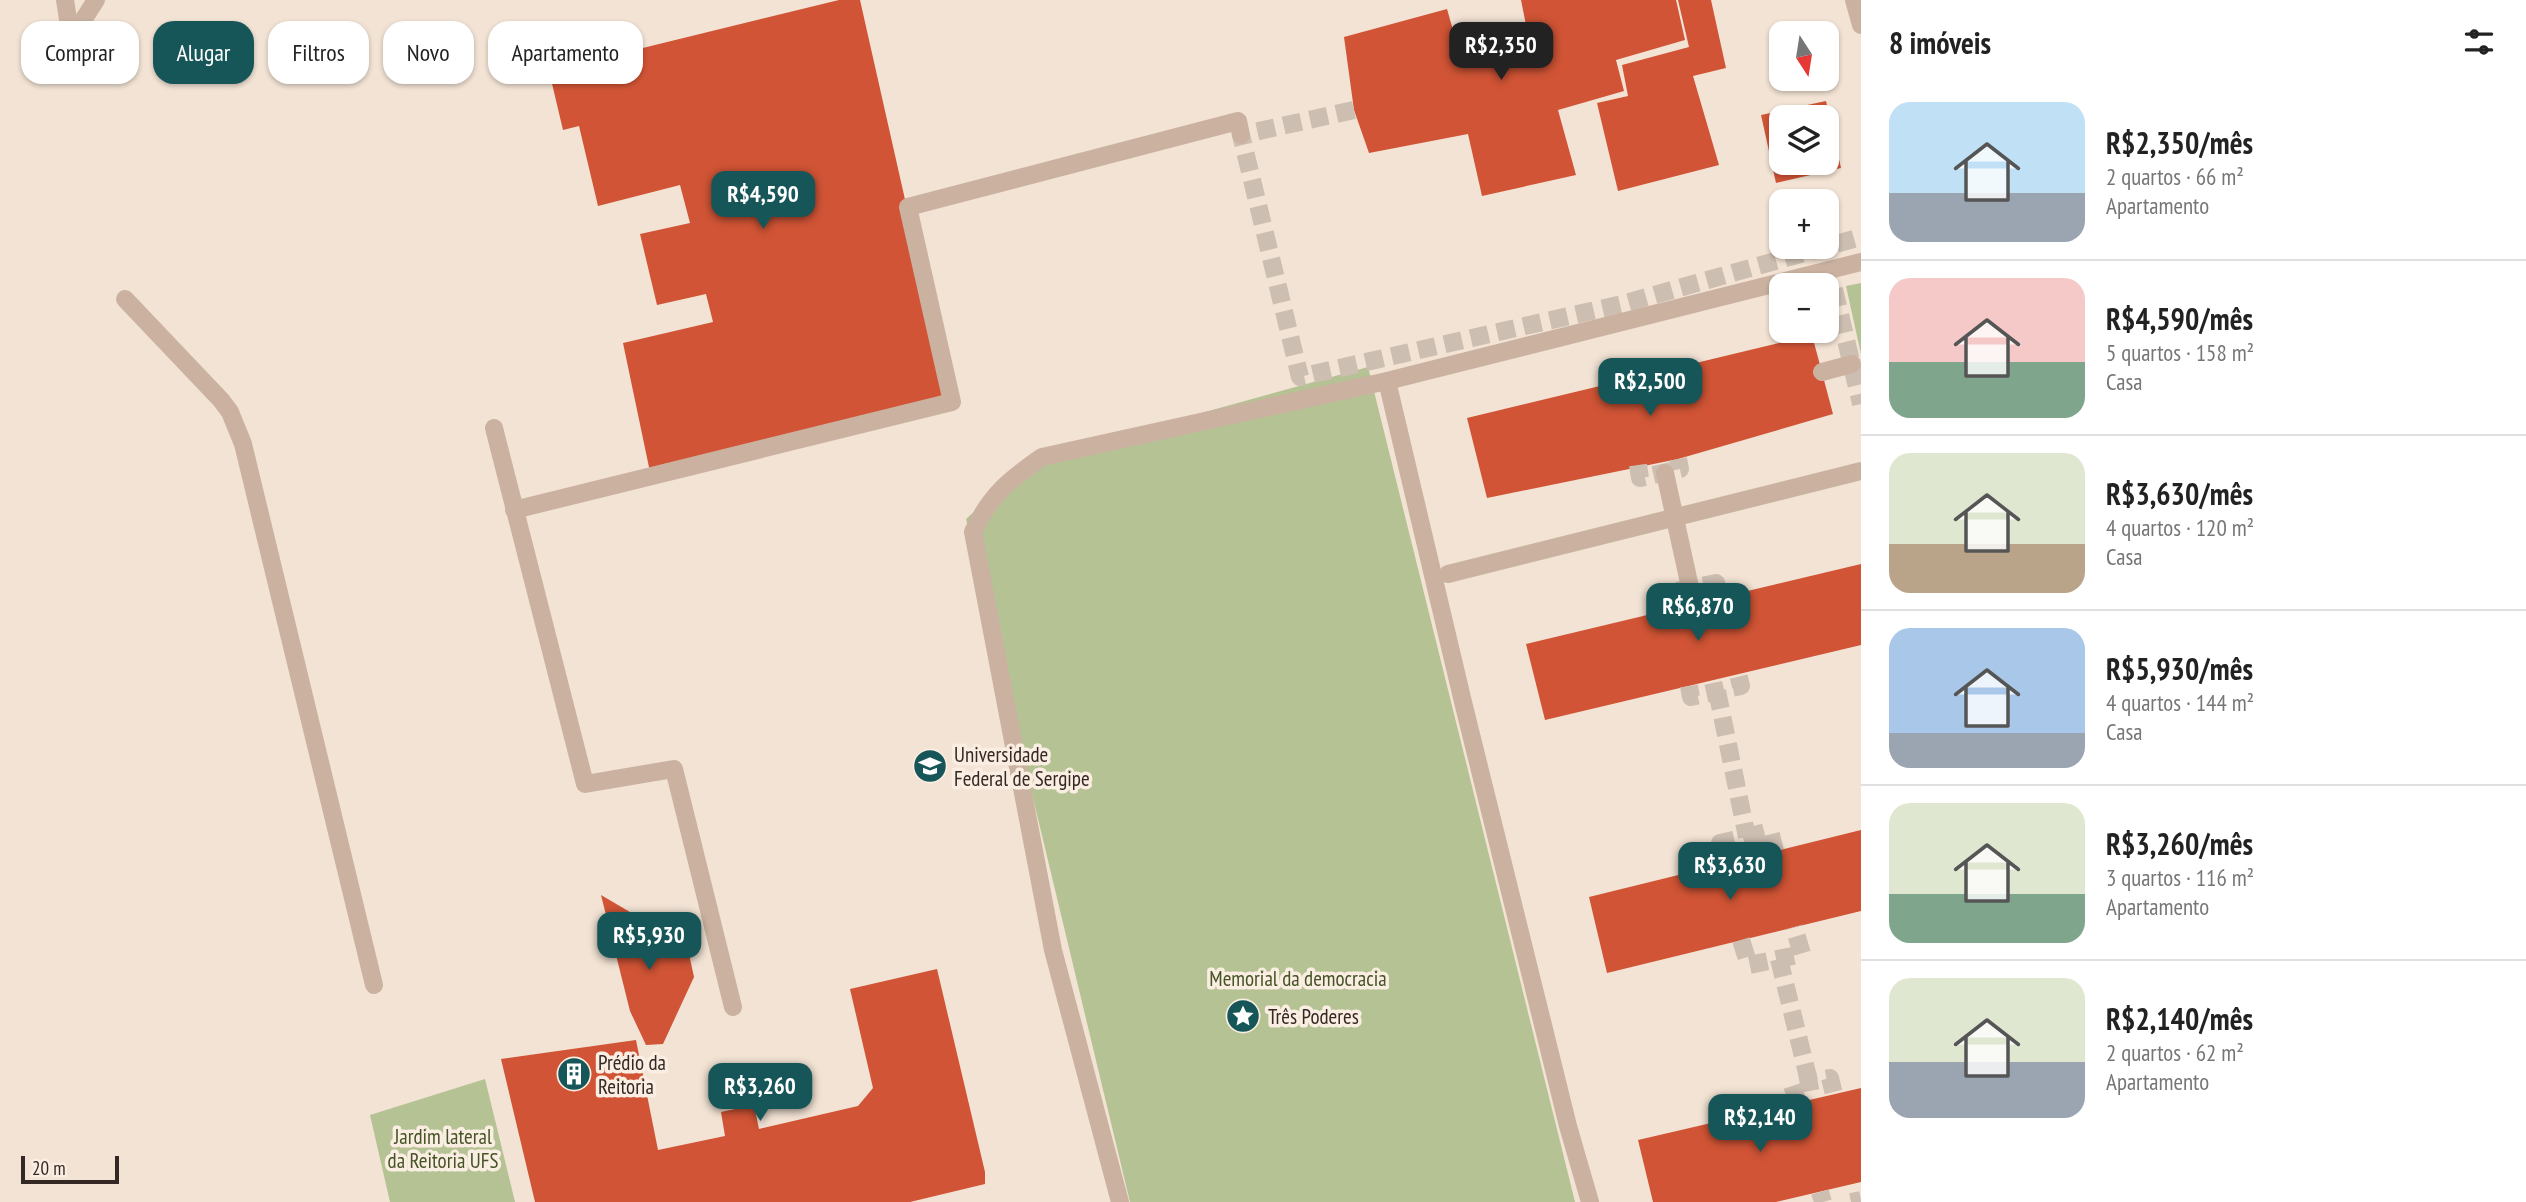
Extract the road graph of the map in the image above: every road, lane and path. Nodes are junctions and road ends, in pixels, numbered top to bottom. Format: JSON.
{"nodes":[{"id":1,"x":65,"y":0,"type":"edge"},
{"id":2,"x":96,"y":0,"type":"edge"},
{"id":3,"x":1854,"y":0,"type":"edge"},
{"id":4,"x":1861,"y":25,"type":"edge"},
{"id":5,"x":1241,"y":135,"type":"dead end"},
{"id":6,"x":1861,"y":262,"type":"edge"},
{"id":7,"x":125,"y":299,"type":"dead end"},
{"id":8,"x":1852,"y":364,"type":"dead end"},
{"id":9,"x":1822,"y":372,"type":"dead end"},
{"id":10,"x":1387,"y":380,"type":"junction"},
{"id":11,"x":494,"y":428,"type":"dead end"},
{"id":12,"x":1861,"y":471,"type":"edge"},
{"id":13,"x":1665,"y":473,"type":"dead end"},
{"id":14,"x":514,"y":510,"type":"junction"},
{"id":15,"x":1675,"y":517,"type":"junction"},
{"id":16,"x":1448,"y":574,"type":"dead end"},
{"id":17,"x":1690,"y":587,"type":"dead end"},
{"id":18,"x":374,"y":985,"type":"dead end"},
{"id":19,"x":733,"y":1007,"type":"dead end"},
{"id":20,"x":1121,"y":1202,"type":"edge"},
{"id":21,"x":1590,"y":1202,"type":"edge"}],
"edges":[{"from":1,"to":2,"type":"street"},
{"from":3,"to":4,"type":"street"},
{"from":5,"to":14,"type":"street"},
{"from":6,"to":10,"type":"street"},
{"from":7,"to":18,"type":"street"},
{"from":8,"to":9,"type":"street"},
{"from":10,"to":20,"type":"street"},
{"from":10,"to":21,"type":"street"},
{"from":11,"to":14,"type":"street"},
{"from":12,"to":15,"type":"street"},
{"from":13,"to":15,"type":"street"},
{"from":14,"to":19,"type":"street"},
{"from":15,"to":16,"type":"street"},
{"from":15,"to":17,"type":"street"}]}
